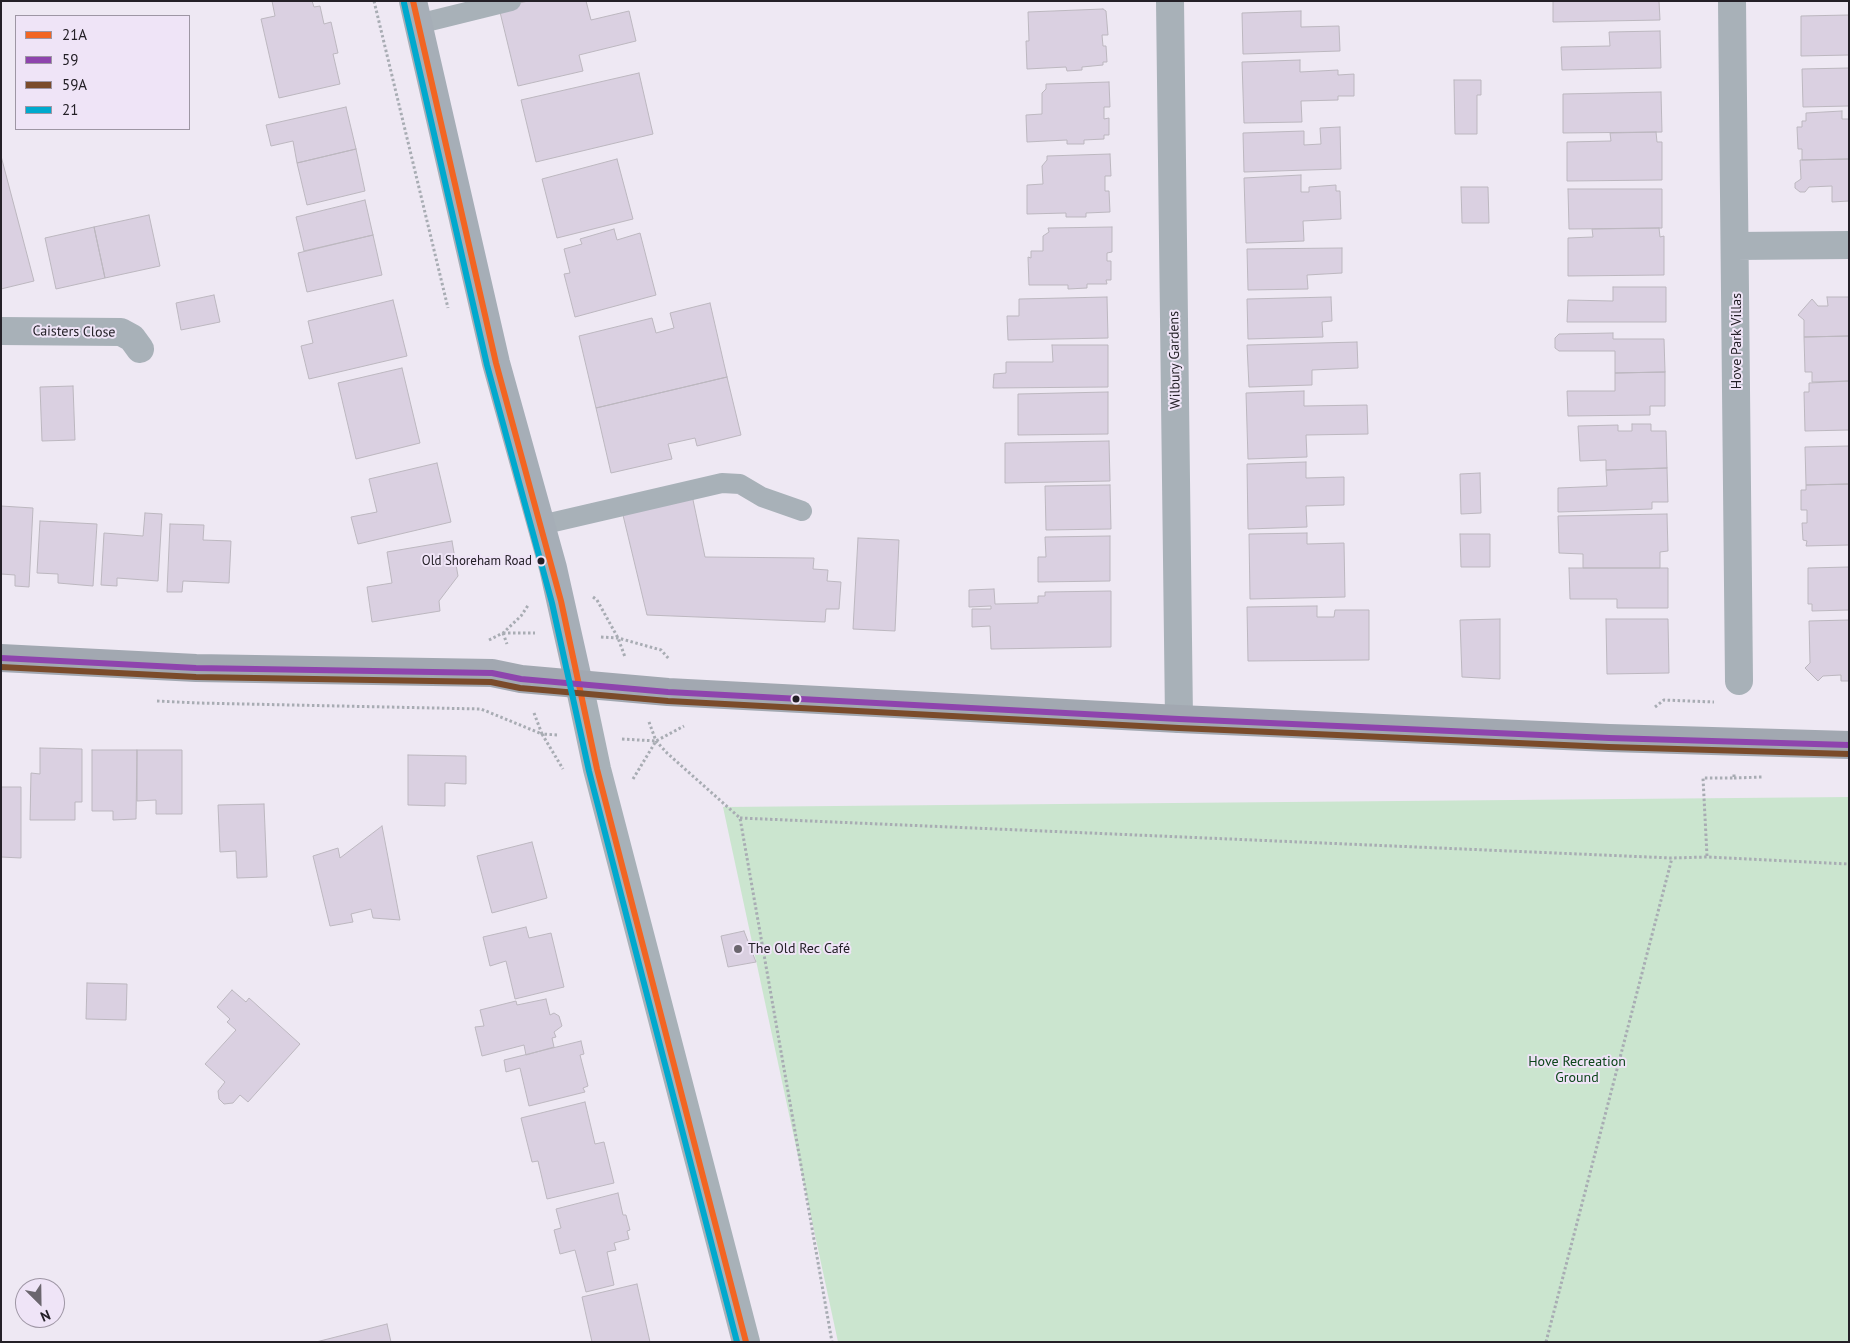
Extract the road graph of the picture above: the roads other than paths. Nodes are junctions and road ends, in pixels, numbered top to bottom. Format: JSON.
{"nodes":[{"id":1,"x":511,"y":1,"type":"edge"},
{"id":2,"x":1170,"y":1,"type":"edge"},
{"id":3,"x":1732,"y":1,"type":"edge"},
{"id":4,"x":415,"y":12,"type":"edge"},
{"id":5,"x":1849,"y":245,"type":"edge"},
{"id":6,"x":1736,"y":246,"type":"junction"},
{"id":7,"x":1,"y":331,"type":"edge"},
{"id":8,"x":140,"y":349,"type":"dead end"},
{"id":9,"x":802,"y":511,"type":"dead end"},
{"id":10,"x":540,"y":526,"type":"junction"},
{"id":11,"x":1,"y":658,"type":"edge"},
{"id":12,"x":1740,"y":681,"type":"dead end"},
{"id":13,"x":579,"y":684,"type":"junction"},
{"id":14,"x":1179,"y":719,"type":"junction"},
{"id":15,"x":1849,"y":745,"type":"edge"},
{"id":16,"x":746,"y":1342,"type":"edge"}],
"edges":[{"from":1,"to":4,"type":"lane"},
{"from":2,"to":14,"type":"street","name":"Wilbury Gardens"},
{"from":3,"to":6,"type":"street","name":"Hove Park Villas"},
{"from":4,"to":10,"type":"main road"},
{"from":5,"to":6,"type":"street"},
{"from":6,"to":12,"type":"street","name":"Hove Park Villas"},
{"from":7,"to":8,"type":"street","name":"Caisters Close"},
{"from":9,"to":10,"type":"lane"},
{"from":10,"to":13,"type":"main road"},
{"from":11,"to":13,"type":"main road"},
{"from":13,"to":14,"type":"main road"},
{"from":13,"to":16,"type":"street"},
{"from":14,"to":15,"type":"main road"}]}
